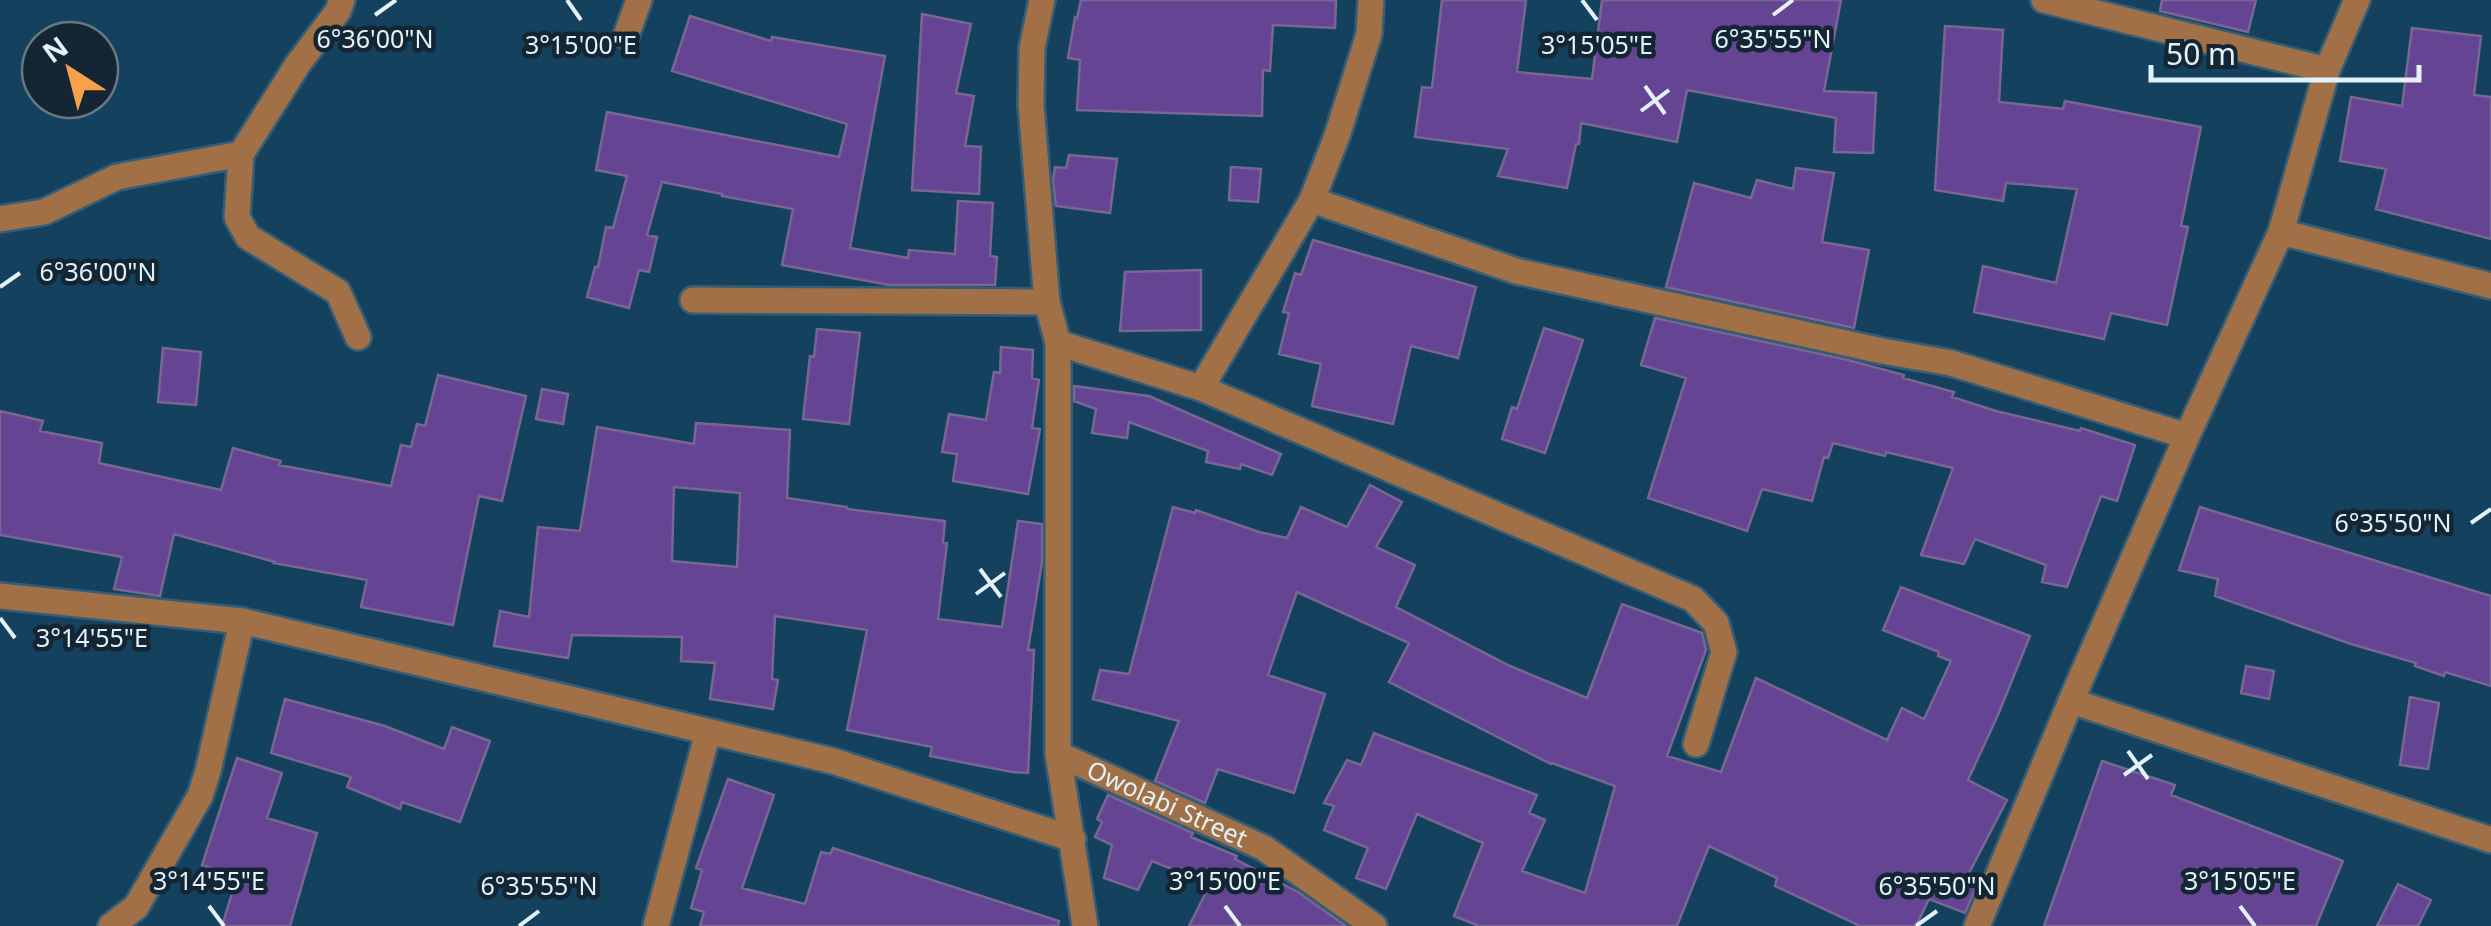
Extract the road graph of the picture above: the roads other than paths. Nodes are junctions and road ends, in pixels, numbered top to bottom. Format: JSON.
{"nodes":[{"id":1,"x":342,"y":0,"type":"edge"},
{"id":2,"x":639,"y":0,"type":"edge"},
{"id":3,"x":1042,"y":0,"type":"edge"},
{"id":4,"x":1371,"y":0,"type":"edge"},
{"id":5,"x":2044,"y":0,"type":"edge"},
{"id":6,"x":2357,"y":0,"type":"edge"},
{"id":7,"x":626,"y":36,"type":"dead end"},
{"id":8,"x":2326,"y":70,"type":"junction"},
{"id":9,"x":241,"y":154,"type":"junction"},
{"id":10,"x":1312,"y":200,"type":"junction"},
{"id":11,"x":0,"y":219,"type":"edge"},
{"id":12,"x":2281,"y":232,"type":"junction"},
{"id":13,"x":2491,"y":286,"type":"edge"},
{"id":14,"x":693,"y":300,"type":"dead end"},
{"id":15,"x":1047,"y":302,"type":"junction"},
{"id":16,"x":358,"y":337,"type":"dead end"},
{"id":17,"x":1058,"y":343,"type":"junction"},
{"id":18,"x":1202,"y":388,"type":"junction"},
{"id":19,"x":2187,"y":436,"type":"junction"},
{"id":20,"x":0,"y":596,"type":"edge"},
{"id":21,"x":242,"y":621,"type":"junction"},
{"id":22,"x":2071,"y":701,"type":"junction"},
{"id":23,"x":708,"y":732,"type":"junction"},
{"id":24,"x":1696,"y":744,"type":"dead end"},
{"id":25,"x":1058,"y":754,"type":"junction"},
{"id":26,"x":1073,"y":840,"type":"junction"},
{"id":27,"x":2491,"y":840,"type":"edge"},
{"id":28,"x":111,"y":926,"type":"edge"},
{"id":29,"x":656,"y":926,"type":"edge"},
{"id":30,"x":1085,"y":926,"type":"edge"},
{"id":31,"x":1374,"y":926,"type":"edge"},
{"id":32,"x":1977,"y":926,"type":"edge"}],
"edges":[{"from":1,"to":9,"type":"street"},
{"from":2,"to":7,"type":"street"},
{"from":3,"to":15,"type":"street"},
{"from":4,"to":10,"type":"street"},
{"from":5,"to":8,"type":"street"},
{"from":6,"to":8,"type":"street"},
{"from":8,"to":12,"type":"street"},
{"from":9,"to":11,"type":"street"},
{"from":9,"to":16,"type":"street"},
{"from":10,"to":18,"type":"street"},
{"from":10,"to":19,"type":"street"},
{"from":12,"to":13,"type":"street"},
{"from":12,"to":19,"type":"street"},
{"from":14,"to":15,"type":"street"},
{"from":15,"to":17,"type":"street"},
{"from":17,"to":18,"type":"street"},
{"from":17,"to":25,"type":"street"},
{"from":18,"to":24,"type":"street"},
{"from":19,"to":22,"type":"street"},
{"from":20,"to":21,"type":"street"},
{"from":21,"to":23,"type":"street"},
{"from":21,"to":28,"type":"street"},
{"from":22,"to":27,"type":"street"},
{"from":22,"to":32,"type":"street"},
{"from":23,"to":26,"type":"street"},
{"from":23,"to":29,"type":"street"},
{"from":25,"to":26,"type":"street"},
{"from":25,"to":31,"type":"street","name":"Owolabi Street"},
{"from":26,"to":30,"type":"street"}]}
